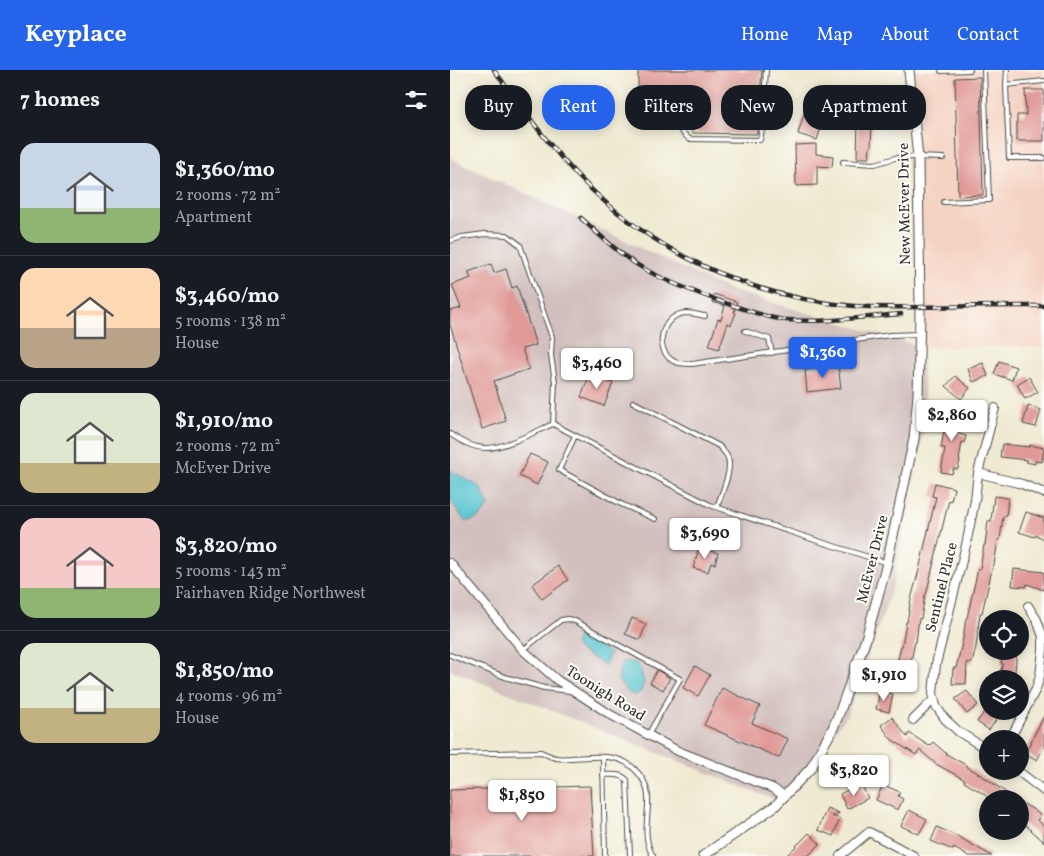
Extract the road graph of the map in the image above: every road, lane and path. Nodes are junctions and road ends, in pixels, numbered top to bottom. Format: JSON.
{"nodes":[{"id":1,"x":766,"y":70,"type":"edge"},
{"id":2,"x":909,"y":70,"type":"edge"},
{"id":3,"x":970,"y":70,"type":"edge"},
{"id":4,"x":984,"y":70,"type":"edge"},
{"id":5,"x":1007,"y":70,"type":"edge"},
{"id":6,"x":940,"y":71,"type":"edge"},
{"id":7,"x":1044,"y":81,"type":"edge"},
{"id":8,"x":1006,"y":85,"type":"junction"},
{"id":9,"x":680,"y":130,"type":"edge"},
{"id":10,"x":918,"y":156,"type":"junction"},
{"id":11,"x":943,"y":158,"type":"dead end"},
{"id":12,"x":1044,"y":158,"type":"edge"},
{"id":13,"x":843,"y":162,"type":"dead end"},
{"id":14,"x":944,"y":202,"type":"dead end"},
{"id":15,"x":450,"y":241,"type":"edge"},
{"id":16,"x":920,"y":307,"type":"joint"},
{"id":17,"x":706,"y":316,"type":"dead end"},
{"id":18,"x":745,"y":331,"type":"dead end"},
{"id":19,"x":919,"y":334,"type":"junction"},
{"id":20,"x":772,"y":353,"type":"junction"},
{"id":21,"x":633,"y":402,"type":"dead end"},
{"id":22,"x":995,"y":408,"type":"dead end"},
{"id":23,"x":553,"y":424,"type":"junction"},
{"id":24,"x":450,"y":434,"type":"edge"},
{"id":25,"x":575,"y":436,"type":"junction"},
{"id":26,"x":978,"y":473,"type":"junction"},
{"id":27,"x":1044,"y":493,"type":"edge"},
{"id":28,"x":717,"y":507,"type":"junction"},
{"id":29,"x":655,"y":519,"type":"dead end"},
{"id":30,"x":886,"y":563,"type":"junction"},
{"id":31,"x":450,"y":564,"type":"edge"},
{"id":32,"x":1028,"y":606,"type":"dead end"},
{"id":33,"x":523,"y":650,"type":"junction"},
{"id":34,"x":450,"y":655,"type":"edge"},
{"id":35,"x":575,"y":691,"type":"junction"},
{"id":36,"x":934,"y":698,"type":"junction"},
{"id":37,"x":913,"y":720,"type":"dead end"},
{"id":38,"x":1015,"y":730,"type":"edge"},
{"id":39,"x":648,"y":735,"type":"junction"},
{"id":40,"x":979,"y":744,"type":"edge"},
{"id":41,"x":450,"y":754,"type":"edge"},
{"id":42,"x":603,"y":757,"type":"junction"},
{"id":43,"x":603,"y":775,"type":"junction"},
{"id":44,"x":1029,"y":779,"type":"edge"},
{"id":45,"x":1044,"y":791,"type":"edge"},
{"id":46,"x":785,"y":796,"type":"junction"},
{"id":47,"x":605,"y":856,"type":"edge"},
{"id":48,"x":630,"y":856,"type":"edge"},
{"id":49,"x":653,"y":856,"type":"edge"},
{"id":50,"x":702,"y":856,"type":"edge"},
{"id":51,"x":840,"y":856,"type":"edge"},
{"id":52,"x":914,"y":856,"type":"edge"}],
"edges":[{"from":1,"to":9,"type":"lane"},
{"from":2,"to":10,"type":"street","name":"New McEver Drive"},
{"from":3,"to":6,"type":"lane"},
{"from":4,"to":14,"type":"lane"},
{"from":5,"to":8,"type":"lane"},
{"from":7,"to":8,"type":"lane"},
{"from":8,"to":12,"type":"lane"},
{"from":10,"to":11,"type":"lane"},
{"from":10,"to":13,"type":"lane"},
{"from":10,"to":16,"type":"street","name":"New McEver Drive"},
{"from":15,"to":23,"type":"lane"},
{"from":16,"to":19,"type":"street","name":"McEver Drive"},
{"from":17,"to":20,"type":"lane"},
{"from":18,"to":20,"type":"lane"},
{"from":19,"to":20,"type":"lane"},
{"from":19,"to":30,"type":"street","name":"McEver Drive"},
{"from":21,"to":28,"type":"lane"},
{"from":22,"to":26,"type":"street","name":"Sentinel Place"},
{"from":23,"to":24,"type":"lane"},
{"from":23,"to":25,"type":"lane"},
{"from":25,"to":28,"type":"lane"},
{"from":25,"to":29,"type":"lane"},
{"from":26,"to":27,"type":"street"},
{"from":26,"to":36,"type":"street","name":"Sentinel Place"},
{"from":28,"to":30,"type":"lane"},
{"from":30,"to":46,"type":"street","name":"McEver Drive"},
{"from":31,"to":33,"type":"street","name":"Toonigh Road"},
{"from":32,"to":38,"type":"street"},
{"from":33,"to":35,"type":"street","name":"Toonigh Road"},
{"from":33,"to":39,"type":"lane"},
{"from":34,"to":35,"type":"lane"},
{"from":35,"to":39,"type":"street","name":"Toonigh Road"},
{"from":36,"to":37,"type":"street"},
{"from":36,"to":40,"type":"street"},
{"from":39,"to":46,"type":"street","name":"Toonigh Road"},
{"from":41,"to":42,"type":"lane"},
{"from":42,"to":43,"type":"lane"},
{"from":42,"to":49,"type":"lane"},
{"from":43,"to":47,"type":"lane"},
{"from":43,"to":48,"type":"lane"},
{"from":44,"to":45,"type":"street"},
{"from":46,"to":50,"type":"street","name":"McEver Drive"},
{"from":51,"to":52,"type":"street"}]}
